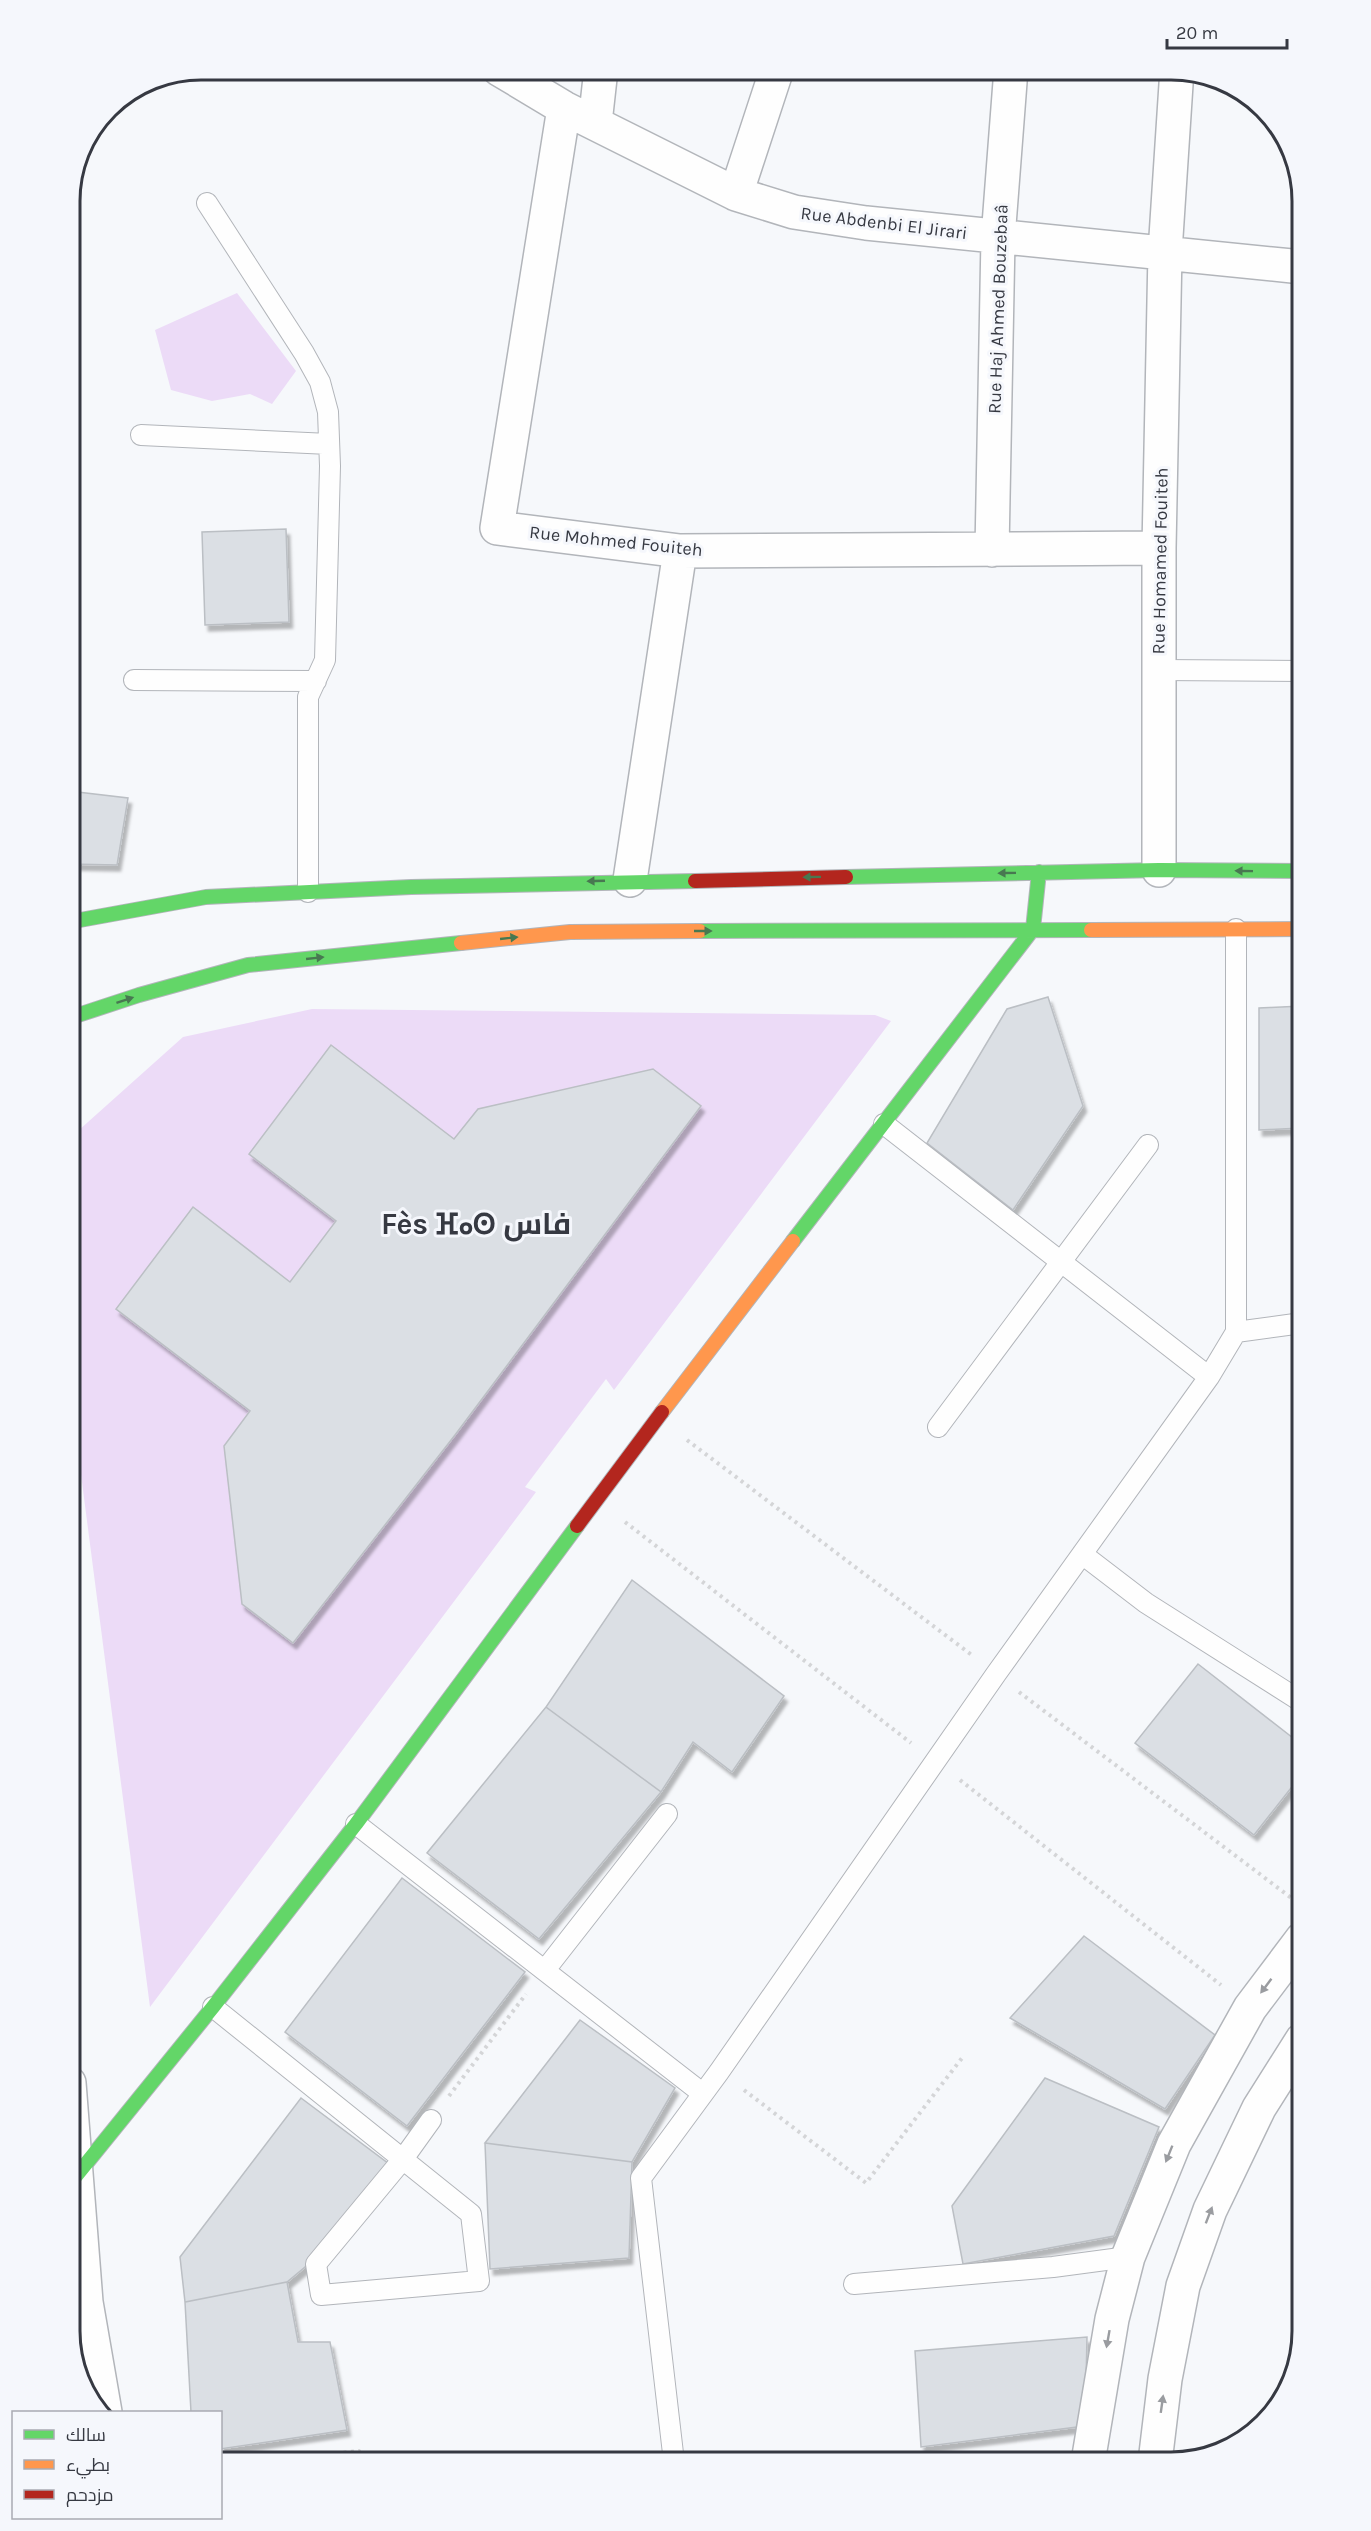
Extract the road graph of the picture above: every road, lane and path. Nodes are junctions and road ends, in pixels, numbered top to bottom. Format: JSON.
{"nodes":[{"id":1,"x":517,"y":80,"type":"edge"},
{"id":2,"x":600,"y":80,"type":"edge"},
{"id":3,"x":773,"y":80,"type":"edge"},
{"id":4,"x":1010,"y":80,"type":"edge"},
{"id":5,"x":1176,"y":80,"type":"edge"},
{"id":6,"x":564,"y":108,"type":"junction"},
{"id":7,"x":595,"y":123,"type":"junction"},
{"id":8,"x":736,"y":194,"type":"junction"},
{"id":9,"x":207,"y":203,"type":"dead end"},
{"id":10,"x":998,"y":237,"type":"junction"},
{"id":11,"x":1165,"y":252,"type":"junction"},
{"id":12,"x":1292,"y":266,"type":"edge"},
{"id":13,"x":141,"y":435,"type":"dead end"},
{"id":14,"x":329,"y":444,"type":"junction"},
{"id":15,"x":1159,"y":548,"type":"junction"},
{"id":16,"x":992,"y":550,"type":"junction"},
{"id":17,"x":680,"y":551,"type":"junction"},
{"id":18,"x":1159,"y":670,"type":"junction"},
{"id":19,"x":1292,"y":671,"type":"edge"},
{"id":20,"x":134,"y":680,"type":"dead end"},
{"id":21,"x":316,"y":681,"type":"junction"},
{"id":22,"x":1159,"y":870,"type":"junction"},
{"id":23,"x":1039,"y":872,"type":"junction"},
{"id":24,"x":1292,"y":872,"type":"edge"},
{"id":25,"x":630,"y":880,"type":"junction"},
{"id":26,"x":308,"y":892,"type":"junction"},
{"id":27,"x":80,"y":920,"type":"edge"},
{"id":28,"x":1033,"y":929,"type":"junction"},
{"id":29,"x":1236,"y":929,"type":"junction"},
{"id":30,"x":1292,"y":929,"type":"edge"},
{"id":31,"x":80,"y":1014,"type":"edge"},
{"id":32,"x":884,"y":1124,"type":"junction"},
{"id":33,"x":1148,"y":1145,"type":"dead end"},
{"id":34,"x":1061,"y":1260,"type":"junction"},
{"id":35,"x":1292,"y":1324,"type":"edge"},
{"id":36,"x":1236,"y":1332,"type":"junction"},
{"id":37,"x":1209,"y":1377,"type":"junction"},
{"id":38,"x":938,"y":1426,"type":"dead end"},
{"id":39,"x":1082,"y":1554,"type":"junction"},
{"id":40,"x":1292,"y":1696,"type":"edge"},
{"id":41,"x":667,"y":1814,"type":"dead end"},
{"id":42,"x":356,"y":1824,"type":"junction"},
{"id":43,"x":1292,"y":1952,"type":"edge"},
{"id":44,"x":545,"y":1970,"type":"junction"},
{"id":45,"x":213,"y":2007,"type":"junction"},
{"id":46,"x":1292,"y":2056,"type":"edge"},
{"id":47,"x":962,"y":2058,"type":"dead end"},
{"id":48,"x":719,"y":2072,"type":"junction"},
{"id":49,"x":702,"y":2093,"type":"junction"},
{"id":50,"x":431,"y":2120,"type":"joint"},
{"id":51,"x":403,"y":2159,"type":"junction"},
{"id":52,"x":80,"y":2171,"type":"edge"},
{"id":53,"x":80,"y":2226,"type":"edge"},
{"id":54,"x":1128,"y":2257,"type":"junction"},
{"id":55,"x":854,"y":2284,"type":"dead end"},
{"id":56,"x":103,"y":2401,"type":"edge"},
{"id":57,"x":673,"y":2451,"type":"edge"},
{"id":58,"x":1089,"y":2452,"type":"edge"},
{"id":59,"x":1156,"y":2452,"type":"edge"}],
"edges":[{"from":1,"to":6,"type":"street","name":"Rue Abdenbi El Jirari"},
{"from":2,"to":7,"type":"street"},
{"from":3,"to":8,"type":"street"},
{"from":4,"to":10,"type":"street","name":"Rue Haj Ahmed Bouzebaâ"},
{"from":5,"to":11,"type":"street","name":"Rue Homamed Fouiteh"},
{"from":6,"to":7,"type":"street","name":"Rue Abdenbi El Jirari"},
{"from":6,"to":17,"type":"street","name":"Rue Mohmed Fouiteh"},
{"from":7,"to":8,"type":"street","name":"Rue Abdenbi El Jirari"},
{"from":8,"to":10,"type":"street","name":"Rue Abdenbi El Jirari"},
{"from":9,"to":14,"type":"lane"},
{"from":10,"to":11,"type":"street","name":"Rue Abdenbi El Jirari"},
{"from":10,"to":16,"type":"street","name":"Rue Haj Ahmed Bouzebaâ"},
{"from":11,"to":12,"type":"street","name":"Rue Abdenbi El Jirari"},
{"from":11,"to":15,"type":"street","name":"Rue Homamed Fouiteh"},
{"from":13,"to":14,"type":"lane"},
{"from":14,"to":21,"type":"lane"},
{"from":15,"to":16,"type":"street","name":"Rue Mohmed Fouiteh"},
{"from":15,"to":18,"type":"street","name":"Rue Homamed Fouiteh"},
{"from":16,"to":17,"type":"street","name":"Rue Mohmed Fouiteh"},
{"from":17,"to":25,"type":"street"},
{"from":18,"to":19,"type":"lane"},
{"from":18,"to":22,"type":"street","name":"Rue Homamed Fouiteh"},
{"from":20,"to":21,"type":"lane"},
{"from":21,"to":26,"type":"lane"},
{"from":22,"to":23,"type":"street"},
{"from":24,"to":22,"type":"street","one_way":true},
{"from":23,"to":25,"type":"street","one_way":true},
{"from":23,"to":28,"type":"street"},
{"from":25,"to":26,"type":"street","one_way":true},
{"from":26,"to":27,"type":"street"},
{"from":28,"to":29,"type":"street"},
{"from":31,"to":28,"type":"street","one_way":true},
{"from":28,"to":32,"type":"street"},
{"from":29,"to":30,"type":"street"},
{"from":29,"to":36,"type":"lane"},
{"from":32,"to":34,"type":"lane"},
{"from":32,"to":42,"type":"street"},
{"from":33,"to":34,"type":"lane"},
{"from":34,"to":37,"type":"lane"},
{"from":34,"to":38,"type":"lane"},
{"from":35,"to":36,"type":"lane"},
{"from":36,"to":37,"type":"lane"},
{"from":37,"to":39,"type":"lane"},
{"from":39,"to":40,"type":"lane"},
{"from":39,"to":48,"type":"lane"},
{"from":41,"to":44,"type":"lane"},
{"from":42,"to":44,"type":"lane"},
{"from":42,"to":45,"type":"street"},
{"from":43,"to":54,"type":"street","one_way":true},
{"from":44,"to":49,"type":"lane"},
{"from":44,"to":50,"type":"path"},
{"from":45,"to":51,"type":"lane"},
{"from":45,"to":52,"type":"street"},
{"from":59,"to":46,"type":"street","one_way":true},
{"from":47,"to":48,"type":"path"},
{"from":48,"to":49,"type":"lane"},
{"from":49,"to":57,"type":"lane"},
{"from":50,"to":51,"type":"lane"},
{"from":51,"to":51,"type":"lane"},
{"from":53,"to":56,"type":"street"},
{"from":54,"to":55,"type":"lane"},
{"from":54,"to":58,"type":"street","one_way":true}]}
